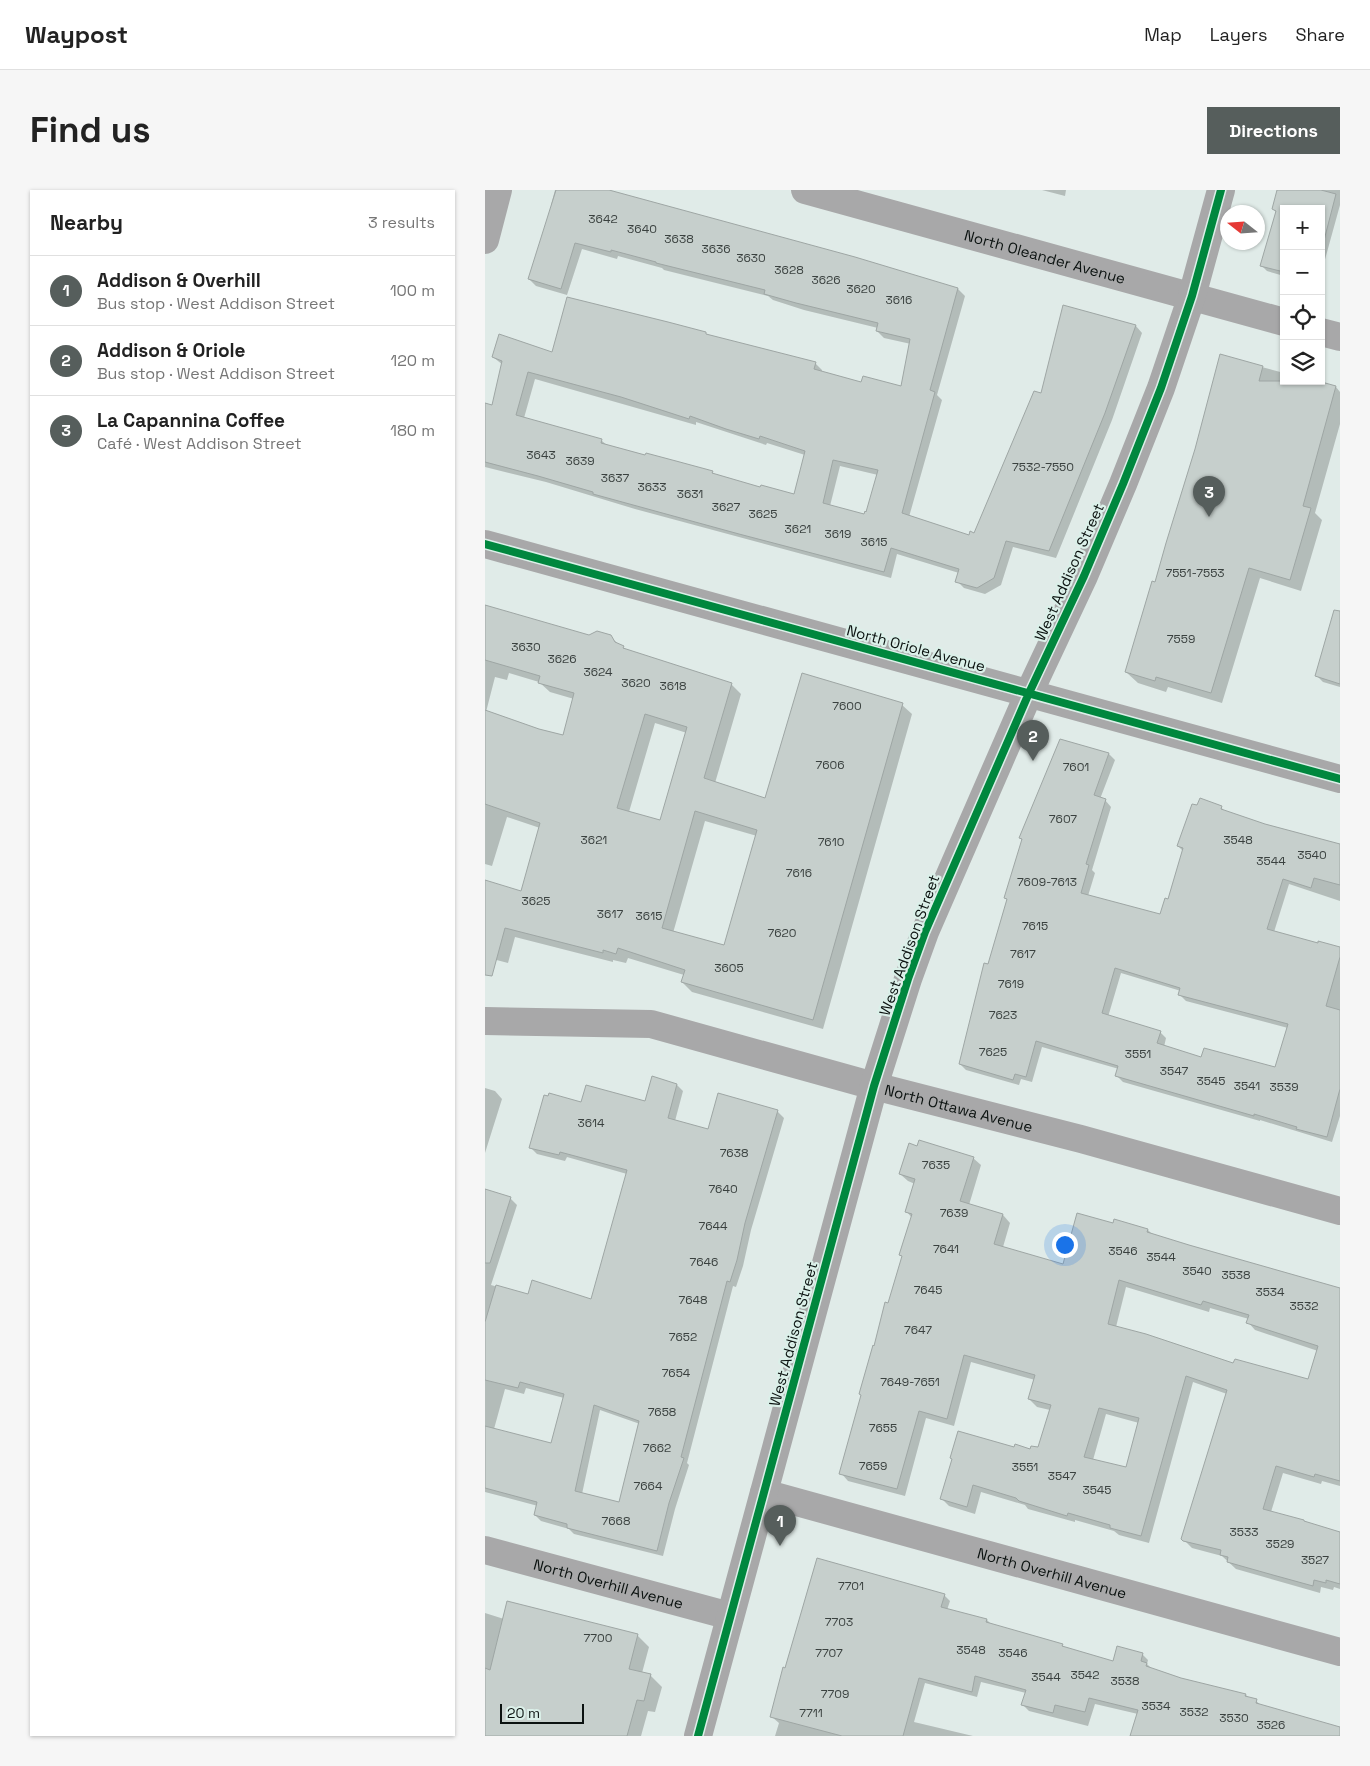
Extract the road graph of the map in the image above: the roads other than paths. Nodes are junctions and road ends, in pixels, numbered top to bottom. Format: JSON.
{"nodes":[{"id":1,"x":499,"y":190,"type":"edge"},
{"id":2,"x":805,"y":190,"type":"edge"},
{"id":3,"x":1221,"y":190,"type":"edge"},
{"id":4,"x":485,"y":240,"type":"edge"},
{"id":5,"x":1191,"y":296,"type":"junction"},
{"id":6,"x":1280,"y":321,"type":"edge"},
{"id":7,"x":1325,"y":333,"type":"edge"},
{"id":8,"x":1340,"y":337,"type":"edge"},
{"id":9,"x":485,"y":544,"type":"edge"},
{"id":10,"x":1029,"y":693,"type":"junction"},
{"id":11,"x":1340,"y":779,"type":"edge"},
{"id":12,"x":485,"y":1021,"type":"edge"},
{"id":13,"x":874,"y":1086,"type":"junction"},
{"id":14,"x":1340,"y":1211,"type":"edge"},
{"id":15,"x":764,"y":1492,"type":"junction"},
{"id":16,"x":485,"y":1550,"type":"edge"},
{"id":17,"x":731,"y":1616,"type":"junction"},
{"id":18,"x":1340,"y":1652,"type":"edge"},
{"id":19,"x":698,"y":1736,"type":"edge"}],
"edges":[{"from":1,"to":4,"type":"street"},
{"from":2,"to":5,"type":"street","name":"North Oleander Avenue"},
{"from":3,"to":5,"type":"street","name":"West Addison Street"},
{"from":5,"to":6,"type":"street","name":"North Oleander Avenue"},
{"from":5,"to":10,"type":"street","name":"West Addison Street"},
{"from":7,"to":8,"type":"street"},
{"from":9,"to":10,"type":"street","name":"North Oriole Avenue"},
{"from":10,"to":11,"type":"street","name":"North Oriole Avenue"},
{"from":10,"to":13,"type":"street","name":"West Addison Street"},
{"from":12,"to":13,"type":"street","name":"North Ottawa Avenue"},
{"from":13,"to":14,"type":"street","name":"North Ottawa Avenue"},
{"from":13,"to":15,"type":"street","name":"West Addison Street"},
{"from":15,"to":17,"type":"street","name":"West Addison Street"},
{"from":15,"to":18,"type":"street","name":"North Overhill Avenue"},
{"from":16,"to":17,"type":"street","name":"North Overhill Avenue"},
{"from":17,"to":19,"type":"street","name":"West Addison Street"}]}
